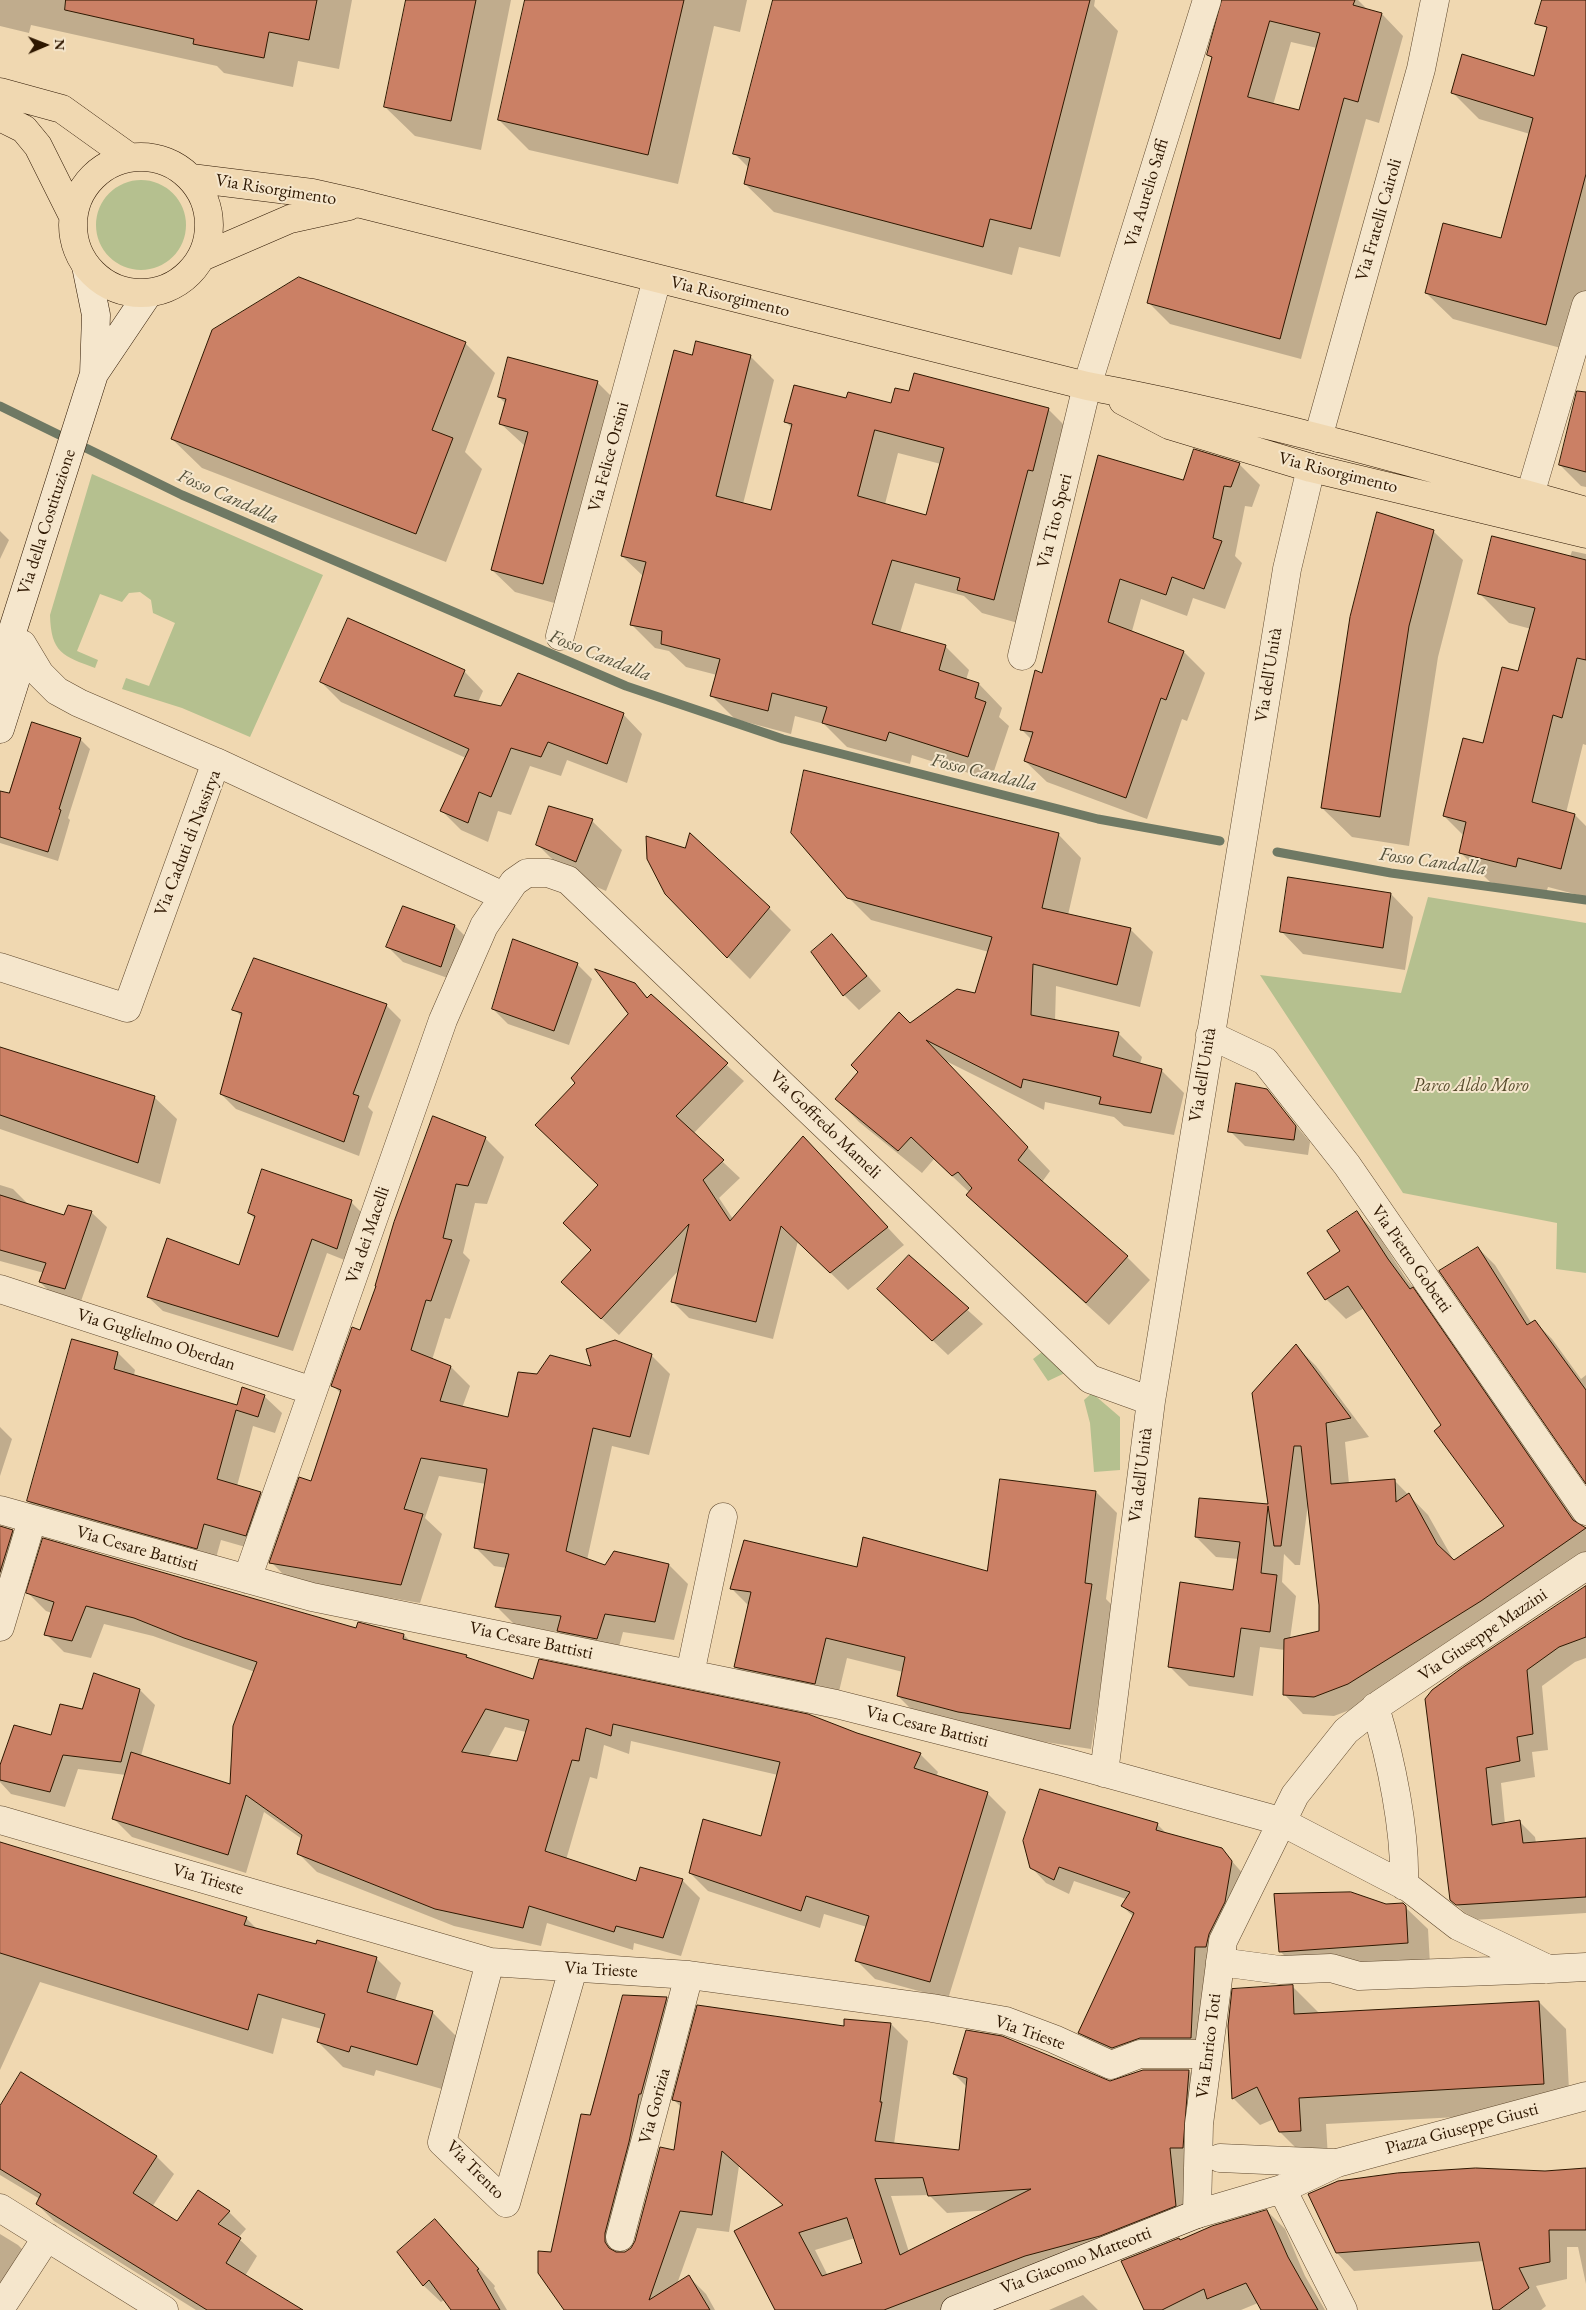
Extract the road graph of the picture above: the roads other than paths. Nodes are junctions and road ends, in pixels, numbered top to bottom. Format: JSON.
{"nodes":[{"id":1,"x":1207,"y":0,"type":"edge"},
{"id":2,"x":1435,"y":0,"type":"edge"},
{"id":3,"x":0,"y":92,"type":"edge"},
{"id":4,"x":0,"y":117,"type":"edge"},
{"id":5,"x":130,"y":157,"type":"junction"},
{"id":6,"x":191,"y":178,"type":"junction"},
{"id":7,"x":361,"y":204,"type":"junction"},
{"id":8,"x":73,"y":216,"type":"junction"},
{"id":9,"x":202,"y":257,"type":"junction"},
{"id":10,"x":86,"y":266,"type":"junction"},
{"id":11,"x":657,"y":279,"type":"junction"},
{"id":12,"x":148,"y":294,"type":"junction"},
{"id":13,"x":1586,"y":308,"type":"edge"},
{"id":14,"x":94,"y":374,"type":"junction"},
{"id":15,"x":1093,"y":388,"type":"junction"},
{"id":16,"x":1130,"y":405,"type":"junction"},
{"id":17,"x":1318,"y":438,"type":"junction"},
{"id":18,"x":1311,"y":468,"type":"junction"},
{"id":19,"x":1530,"y":495,"type":"junction"},
{"id":20,"x":1586,"y":511,"type":"edge"},
{"id":21,"x":1586,"y":516,"type":"edge"},
{"id":22,"x":1586,"y":534,"type":"edge"},
{"id":23,"x":560,"y":636,"type":"dead end"},
{"id":24,"x":7,"y":655,"type":"edge"},
{"id":25,"x":1022,"y":656,"type":"dead end"},
{"id":26,"x":0,"y":729,"type":"edge"},
{"id":27,"x":216,"y":762,"type":"junction"},
{"id":28,"x":503,"y":896,"type":"junction"},
{"id":29,"x":0,"y":967,"type":"edge"},
{"id":30,"x":1210,"y":1035,"type":"junction"},
{"id":31,"x":0,"y":1289,"type":"edge"},
{"id":32,"x":313,"y":1391,"type":"junction"},
{"id":33,"x":1151,"y":1401,"type":"junction"},
{"id":34,"x":0,"y":1510,"type":"edge"},
{"id":35,"x":1586,"y":1512,"type":"edge"},
{"id":36,"x":723,"y":1517,"type":"dead end"},
{"id":37,"x":32,"y":1520,"type":"junction"},
{"id":38,"x":1586,"y":1566,"type":"edge"},
{"id":39,"x":247,"y":1579,"type":"junction"},
{"id":40,"x":0,"y":1627,"type":"edge"},
{"id":41,"x":690,"y":1674,"type":"junction"},
{"id":42,"x":1377,"y":1706,"type":"junction"},
{"id":43,"x":1104,"y":1773,"type":"junction"},
{"id":44,"x":0,"y":1820,"type":"edge"},
{"id":45,"x":1280,"y":1821,"type":"junction"},
{"id":46,"x":1404,"y":1886,"type":"junction"},
{"id":47,"x":490,"y":1962,"type":"junction"},
{"id":48,"x":1220,"y":1962,"type":"junction"},
{"id":49,"x":1586,"y":1967,"type":"edge"},
{"id":50,"x":573,"y":1969,"type":"junction"},
{"id":51,"x":1548,"y":1969,"type":"junction"},
{"id":52,"x":689,"y":1975,"type":"junction"},
{"id":53,"x":1207,"y":2054,"type":"junction"},
{"id":54,"x":1586,"y":2096,"type":"edge"},
{"id":55,"x":1199,"y":2124,"type":"junction"},
{"id":56,"x":1220,"y":2158,"type":"junction"},
{"id":57,"x":1337,"y":2163,"type":"junction"},
{"id":58,"x":1282,"y":2189,"type":"junction"},
{"id":59,"x":0,"y":2208,"type":"edge"},
{"id":60,"x":1197,"y":2214,"type":"junction"},
{"id":61,"x":620,"y":2237,"type":"dead end"},
{"id":62,"x":47,"y":2238,"type":"junction"},
{"id":63,"x":0,"y":2309,"type":"edge"},
{"id":64,"x":164,"y":2310,"type":"edge"},
{"id":65,"x":955,"y":2310,"type":"edge"},
{"id":66,"x":1343,"y":2310,"type":"edge"}],
"edges":[{"from":1,"to":15,"type":"street","name":"Via Aurelio Saffi"},
{"from":2,"to":17,"type":"street","name":"Via Fratelli Cairoli"},
{"from":3,"to":5,"type":"main road"},
{"from":4,"to":8,"type":"main road","name":"Via Risorgimento"},
{"from":5,"to":6,"type":"main road","name":"Via Risorgimento"},
{"from":5,"to":8,"type":"main road","name":"Via Risorgimento"},
{"from":6,"to":7,"type":"main road","name":"Via Risorgimento"},
{"from":6,"to":9,"type":"main road","name":"Via Risorgimento"},
{"from":7,"to":9,"type":"main road","name":"Via Risorgimento"},
{"from":7,"to":11,"type":"main road","name":"Via Risorgimento"},
{"from":8,"to":10,"type":"main road","name":"Via Risorgimento"},
{"from":9,"to":12,"type":"main road","name":"Via Risorgimento"},
{"from":10,"to":12,"type":"main road","name":"Via Risorgimento"},
{"from":10,"to":14,"type":"street","name":"Via della Costituzione"},
{"from":11,"to":15,"type":"main road","name":"Via Risorgimento"},
{"from":11,"to":23,"type":"street","name":"Via Felice Orsini"},
{"from":12,"to":14,"type":"street","name":"Via della Costituzione"},
{"from":13,"to":19,"type":"street"},
{"from":14,"to":24,"type":"street","name":"Via della Costituzione"},
{"from":15,"to":16,"type":"main road","name":"Via Risorgimento"},
{"from":15,"to":17,"type":"main road","name":"Via Risorgimento"},
{"from":15,"to":25,"type":"street","name":"Via Tito Speri"},
{"from":16,"to":17,"type":"main road"},
{"from":16,"to":18,"type":"main road","name":"Via Risorgimento"},
{"from":17,"to":19,"type":"main road","name":"Via Risorgimento"},
{"from":18,"to":21,"type":"main road"},
{"from":18,"to":22,"type":"main road","name":"Via Risorgimento"},
{"from":18,"to":30,"type":"street","name":"Via dell'Unità"},
{"from":19,"to":20,"type":"main road","name":"Via Risorgimento"},
{"from":24,"to":26,"type":"street","name":"Via della Costituzione"},
{"from":24,"to":27,"type":"street"},
{"from":27,"to":28,"type":"street","name":"Via Caduti di Nassirya"},
{"from":27,"to":29,"type":"street","name":"Via Caduti di Nassirya"},
{"from":28,"to":32,"type":"street","name":"Via dei Macelli"},
{"from":28,"to":33,"type":"street","name":"Via Goffredo Mameli"},
{"from":30,"to":33,"type":"street","name":"Via dell'Unità"},
{"from":30,"to":35,"type":"street","name":"Via Pietro Gobetti"},
{"from":31,"to":32,"type":"street","name":"Via Guglielmo Oberdan"},
{"from":32,"to":39,"type":"street","name":"Via dei Macelli"},
{"from":33,"to":43,"type":"street","name":"Via dell'Unità"},
{"from":34,"to":37,"type":"street","name":"Via Cesare Battisti"},
{"from":36,"to":41,"type":"street"},
{"from":37,"to":39,"type":"street","name":"Via Cesare Battisti"},
{"from":37,"to":40,"type":"street"},
{"from":38,"to":42,"type":"street","name":"Via Giuseppe Mazzini"},
{"from":39,"to":41,"type":"street","name":"Via Cesare Battisti"},
{"from":41,"to":43,"type":"street","name":"Via Cesare Battisti"},
{"from":42,"to":45,"type":"street","name":"Via Giuseppe Mazzini"},
{"from":42,"to":46,"type":"street"},
{"from":43,"to":45,"type":"street","name":"Via Cesare Battisti"},
{"from":44,"to":47,"type":"street","name":"Via Trieste"},
{"from":45,"to":46,"type":"street"},
{"from":45,"to":48,"type":"street","name":"Via Enrico Toti"},
{"from":46,"to":51,"type":"street"},
{"from":47,"to":50,"type":"street","name":"Via Trieste"},
{"from":47,"to":50,"type":"street","name":"Via Trento"},
{"from":48,"to":51,"type":"street"},
{"from":48,"to":53,"type":"street","name":"Via Enrico Toti"},
{"from":49,"to":51,"type":"street"},
{"from":50,"to":52,"type":"street","name":"Via Trieste"},
{"from":52,"to":53,"type":"street","name":"Via Trieste"},
{"from":52,"to":61,"type":"street","name":"Via Gorizia"},
{"from":53,"to":55,"type":"street","name":"Via Enrico Toti"},
{"from":54,"to":57,"type":"street","name":"Piazza Giuseppe Giusti"},
{"from":55,"to":56,"type":"street"},
{"from":55,"to":60,"type":"street","name":"Via Enrico Toti"},
{"from":56,"to":57,"type":"street"},
{"from":56,"to":58,"type":"street"},
{"from":57,"to":58,"type":"street","name":"Via Giacomo Matteotti"},
{"from":58,"to":60,"type":"street","name":"Via Giacomo Matteotti"},
{"from":58,"to":66,"type":"street"},
{"from":59,"to":62,"type":"street"},
{"from":60,"to":65,"type":"street","name":"Via Giacomo Matteotti"},
{"from":62,"to":63,"type":"street"},
{"from":62,"to":64,"type":"street"}]}
